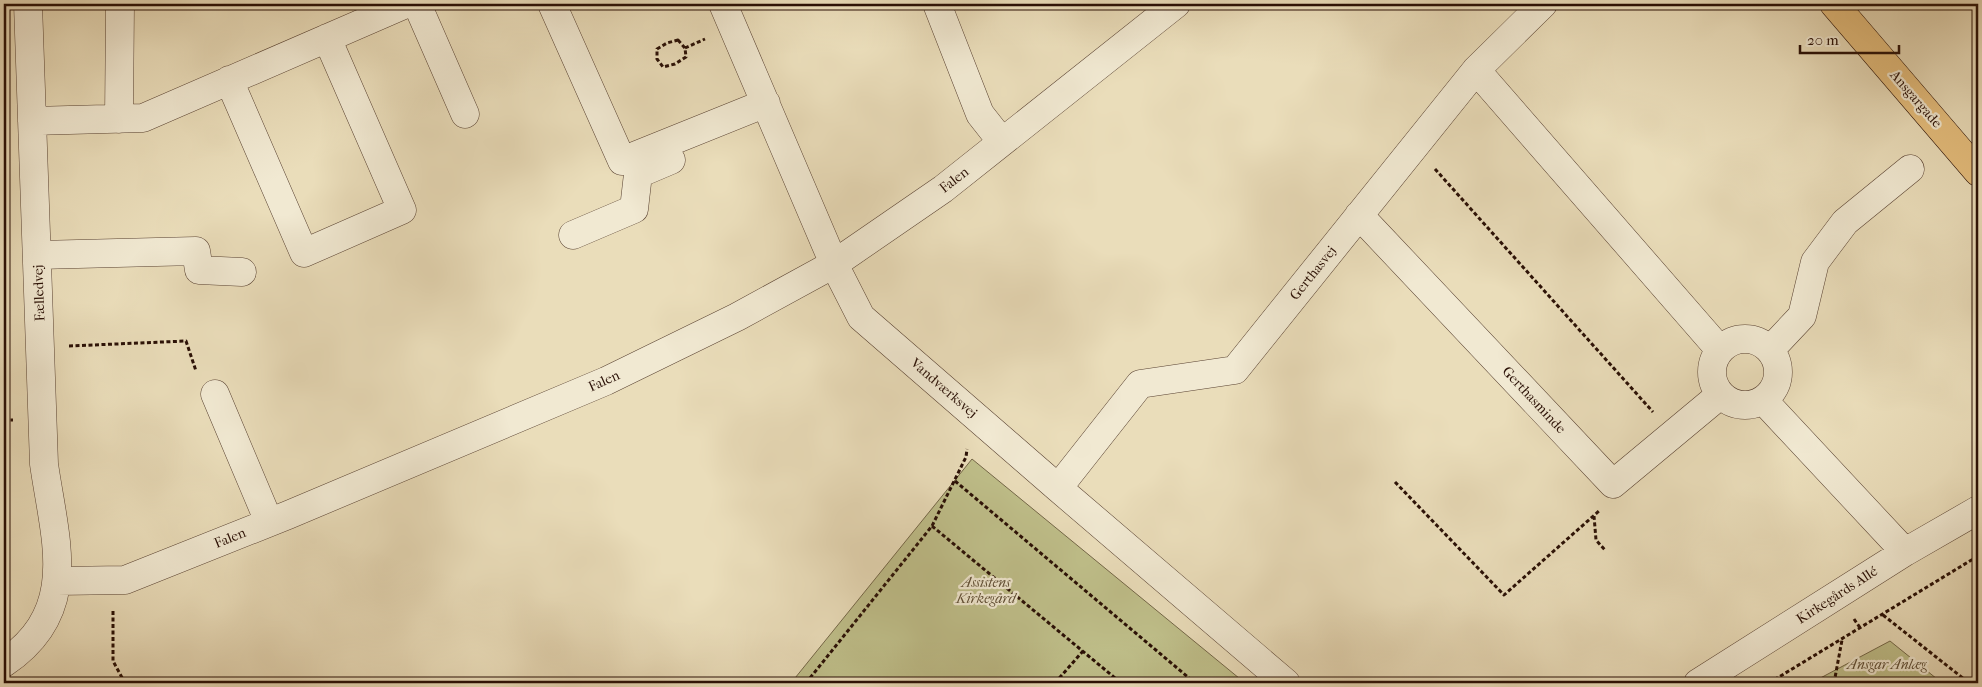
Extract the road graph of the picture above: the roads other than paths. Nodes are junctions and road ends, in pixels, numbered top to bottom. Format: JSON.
{"nodes":[{"id":1,"x":28,"y":4,"type":"edge"},
{"id":2,"x":120,"y":4,"type":"edge"},
{"id":3,"x":406,"y":4,"type":"edge"},
{"id":4,"x":417,"y":4,"type":"edge"},
{"id":5,"x":552,"y":4,"type":"edge"},
{"id":6,"x":723,"y":4,"type":"edge"},
{"id":7,"x":937,"y":4,"type":"edge"},
{"id":8,"x":1176,"y":4,"type":"edge"},
{"id":9,"x":1543,"y":4,"type":"edge"},
{"id":10,"x":1834,"y":4,"type":"edge"},
{"id":11,"x":327,"y":38,"type":"junction"},
{"id":12,"x":1476,"y":70,"type":"junction"},
{"id":13,"x":229,"y":80,"type":"junction"},
{"id":14,"x":768,"y":110,"type":"junction"},
{"id":15,"x":464,"y":114,"type":"dead end"},
{"id":16,"x":119,"y":119,"type":"junction"},
{"id":17,"x":32,"y":121,"type":"junction"},
{"id":18,"x":1002,"y":142,"type":"junction"},
{"id":19,"x":1910,"y":169,"type":"dead end"},
{"id":20,"x":1978,"y":172,"type":"edge"},
{"id":21,"x":1359,"y":215,"type":"junction"},
{"id":22,"x":573,"y":235,"type":"dead end"},
{"id":23,"x":38,"y":255,"type":"junction"},
{"id":24,"x":834,"y":264,"type":"junction"},
{"id":25,"x":242,"y":272,"type":"dead end"},
{"id":26,"x":1720,"y":350,"type":"junction"},
{"id":27,"x":1770,"y":350,"type":"junction"},
{"id":28,"x":216,"y":394,"type":"road end"},
{"id":29,"x":1720,"y":395,"type":"junction"},
{"id":30,"x":1764,"y":400,"type":"junction"},
{"id":31,"x":1058,"y":488,"type":"junction"},
{"id":32,"x":1978,"y":510,"type":"edge"},
{"id":33,"x":269,"y":522,"type":"junction"},
{"id":34,"x":1905,"y":552,"type":"junction"},
{"id":35,"x":57,"y":581,"type":"junction"},
{"id":36,"x":4,"y":663,"type":"edge"},
{"id":37,"x":1286,"y":683,"type":"edge"},
{"id":38,"x":1698,"y":683,"type":"edge"}],
"edges":[{"from":1,"to":17,"type":"street","name":"Fælledvej"},
{"from":2,"to":16,"type":"street"},
{"from":3,"to":11,"type":"street"},
{"from":4,"to":15,"type":"street"},
{"from":5,"to":14,"type":"street"},
{"from":6,"to":14,"type":"street","name":"Vandværksvej"},
{"from":7,"to":18,"type":"street"},
{"from":8,"to":18,"type":"street","name":"Falen"},
{"from":9,"to":12,"type":"street","name":"Gerthasvej"},
{"from":10,"to":20,"type":"main road","name":"Ansgargade"},
{"from":11,"to":13,"type":"street"},
{"from":11,"to":13,"type":"street"},
{"from":12,"to":21,"type":"street","name":"Gerthasvej"},
{"from":12,"to":26,"type":"street"},
{"from":13,"to":16,"type":"street"},
{"from":14,"to":22,"type":"street"},
{"from":14,"to":24,"type":"street","name":"Vandværksvej"},
{"from":16,"to":17,"type":"street"},
{"from":17,"to":23,"type":"street","name":"Fælledvej"},
{"from":18,"to":24,"type":"street","name":"Falen"},
{"from":19,"to":27,"type":"street"},
{"from":21,"to":29,"type":"street","name":"Gerthasminde"},
{"from":21,"to":31,"type":"street","name":"Gerthasvej"},
{"from":23,"to":25,"type":"street"},
{"from":23,"to":35,"type":"street","name":"Fælledvej"},
{"from":24,"to":31,"type":"street","name":"Vandværksvej"},
{"from":24,"to":33,"type":"street","name":"Falen"},
{"from":26,"to":27,"type":"street"},
{"from":26,"to":29,"type":"street"},
{"from":27,"to":30,"type":"street"},
{"from":28,"to":33,"type":"street"},
{"from":29,"to":30,"type":"street"},
{"from":30,"to":34,"type":"street"},
{"from":31,"to":37,"type":"street","name":"Vandværksvej"},
{"from":32,"to":34,"type":"street","name":"Kirkegårds Allé"},
{"from":33,"to":35,"type":"street","name":"Falen"},
{"from":34,"to":38,"type":"street","name":"Kirkegårds Allé"},
{"from":35,"to":36,"type":"street"}]}
